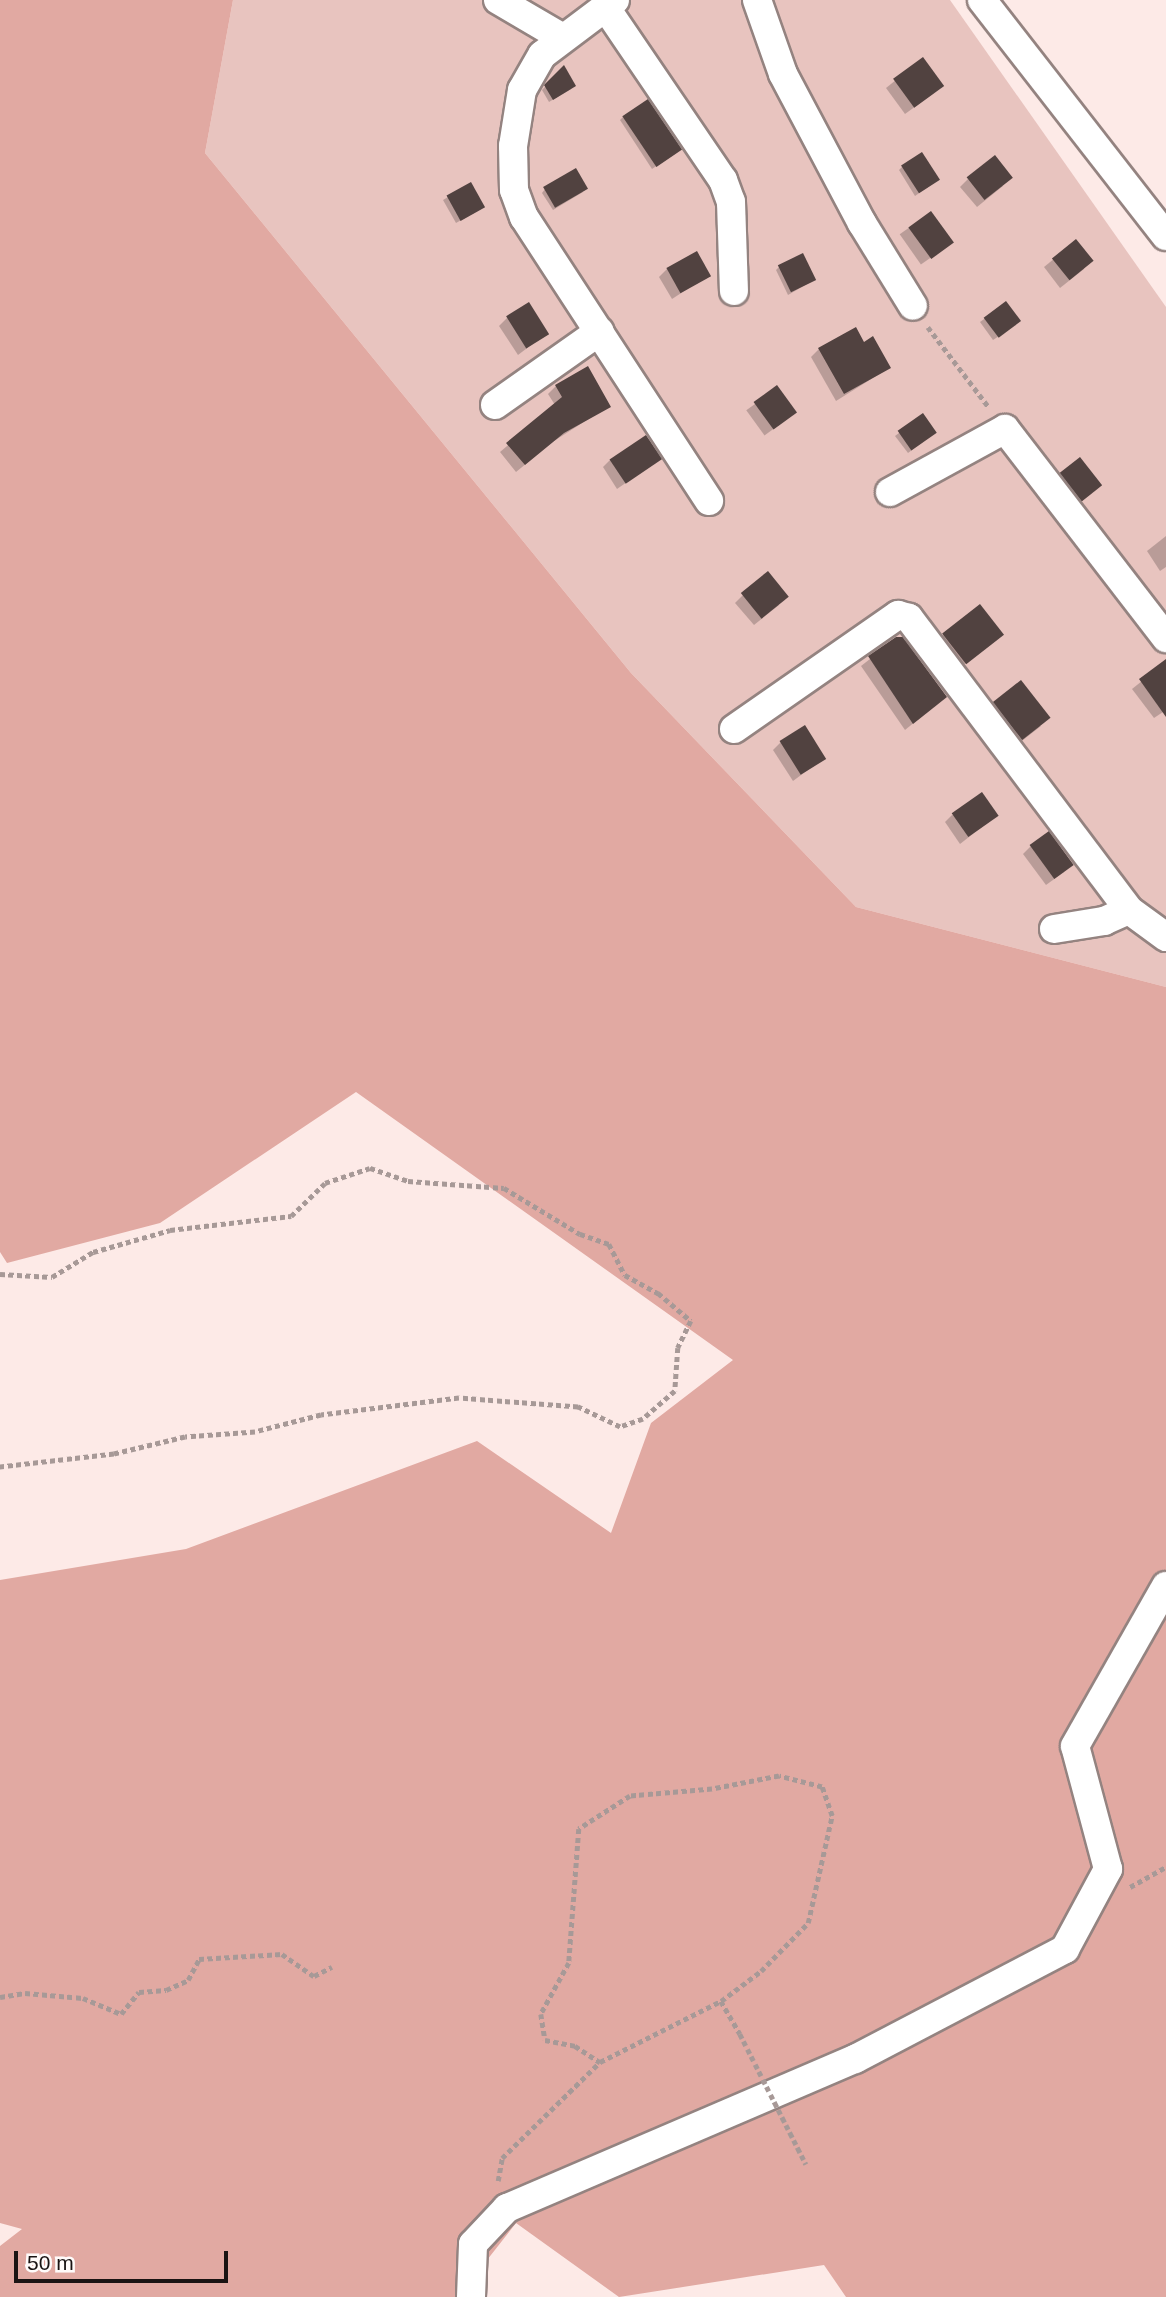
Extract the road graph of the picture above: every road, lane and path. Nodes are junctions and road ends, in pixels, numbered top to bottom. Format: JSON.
{"nodes":[{"id":1,"x":498,"y":0,"type":"edge"},
{"id":2,"x":757,"y":0,"type":"edge"},
{"id":3,"x":982,"y":0,"type":"edge"},
{"id":4,"x":611,"y":4,"type":"edge"},
{"id":5,"x":561,"y":37,"type":"junction"},
{"id":6,"x":1166,"y":236,"type":"edge"},
{"id":7,"x":734,"y":291,"type":"dead end"},
{"id":8,"x":913,"y":306,"type":"joint"},
{"id":9,"x":600,"y":331,"type":"junction"},
{"id":10,"x":495,"y":405,"type":"dead end"},
{"id":11,"x":1005,"y":429,"type":"junction"},
{"id":12,"x":890,"y":492,"type":"dead end"},
{"id":13,"x":709,"y":501,"type":"dead end"},
{"id":14,"x":1166,"y":638,"type":"edge"},
{"id":15,"x":734,"y":729,"type":"dead end"},
{"id":16,"x":1129,"y":910,"type":"junction"},
{"id":17,"x":1054,"y":929,"type":"dead end"},
{"id":18,"x":1166,"y":937,"type":"edge"},
{"id":19,"x":0,"y":1274,"type":"edge"},
{"id":20,"x":0,"y":1467,"type":"edge"},
{"id":21,"x":1166,"y":1586,"type":"edge"},
{"id":22,"x":332,"y":1967,"type":"dead end"},
{"id":23,"x":0,"y":1997,"type":"edge"},
{"id":24,"x":721,"y":2001,"type":"junction"},
{"id":25,"x":600,"y":2062,"type":"junction"},
{"id":26,"x":806,"y":2164,"type":"dead end"},
{"id":27,"x":493,"y":2195,"type":"dead end"},
{"id":28,"x":471,"y":2297,"type":"edge"}],
"edges":[{"from":1,"to":5,"type":"street"},
{"from":2,"to":8,"type":"street"},
{"from":3,"to":6,"type":"street"},
{"from":4,"to":5,"type":"street"},
{"from":4,"to":7,"type":"street"},
{"from":5,"to":9,"type":"street"},
{"from":8,"to":11,"type":"path"},
{"from":9,"to":10,"type":"street"},
{"from":9,"to":13,"type":"street"},
{"from":11,"to":12,"type":"street"},
{"from":11,"to":14,"type":"street"},
{"from":15,"to":16,"type":"street"},
{"from":16,"to":17,"type":"street"},
{"from":16,"to":18,"type":"street"},
{"from":19,"to":20,"type":"path"},
{"from":21,"to":28,"type":"street"},
{"from":22,"to":23,"type":"path"},
{"from":24,"to":25,"type":"path"},
{"from":24,"to":25,"type":"path"},
{"from":24,"to":26,"type":"path","bridge":true},
{"from":25,"to":27,"type":"path"}]}
